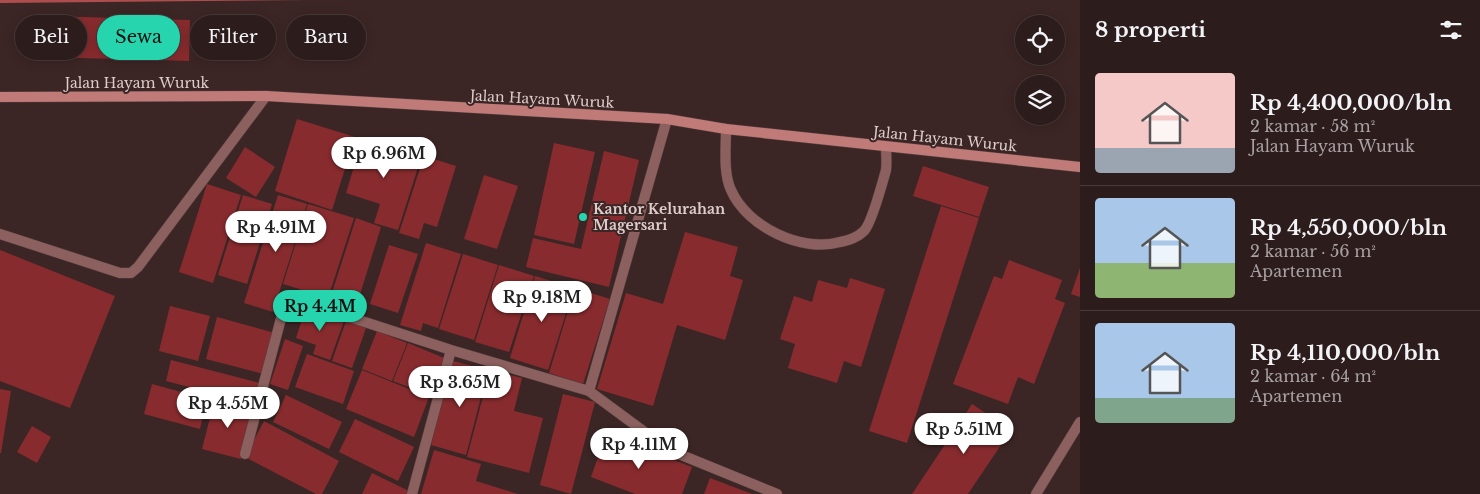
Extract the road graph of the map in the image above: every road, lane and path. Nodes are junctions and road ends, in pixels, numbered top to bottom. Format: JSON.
{"nodes":[{"id":1,"x":266,"y":96,"type":"junction"},
{"id":2,"x":0,"y":97,"type":"edge"},
{"id":3,"x":667,"y":120,"type":"junction"},
{"id":4,"x":726,"y":129,"type":"junction"},
{"id":5,"x":886,"y":147,"type":"junction"},
{"id":6,"x":1080,"y":168,"type":"edge"},
{"id":7,"x":0,"y":234,"type":"edge"},
{"id":8,"x":451,"y":350,"type":"junction"},
{"id":9,"x":589,"y":391,"type":"junction"},
{"id":10,"x":1080,"y":422,"type":"edge"},
{"id":11,"x":245,"y":454,"type":"dead end"},
{"id":12,"x":412,"y":494,"type":"edge"},
{"id":13,"x":777,"y":494,"type":"edge"},
{"id":14,"x":1036,"y":494,"type":"edge"}],
"edges":[{"from":1,"to":2,"type":"main road","name":"Jalan Hayam Wuruk"},
{"from":1,"to":3,"type":"main road","name":"Jalan Hayam Wuruk"},
{"from":1,"to":7,"type":"street"},
{"from":3,"to":4,"type":"main road","name":"Jalan Hayam Wuruk"},
{"from":3,"to":9,"type":"street"},
{"from":4,"to":5,"type":"main road","name":"Jalan Hayam Wuruk"},
{"from":4,"to":5,"type":"street"},
{"from":5,"to":6,"type":"main road","name":"Jalan Hayam Wuruk"},
{"from":8,"to":9,"type":"street"},
{"from":8,"to":11,"type":"street"},
{"from":8,"to":12,"type":"street"},
{"from":9,"to":13,"type":"street"},
{"from":10,"to":14,"type":"street"}]}
